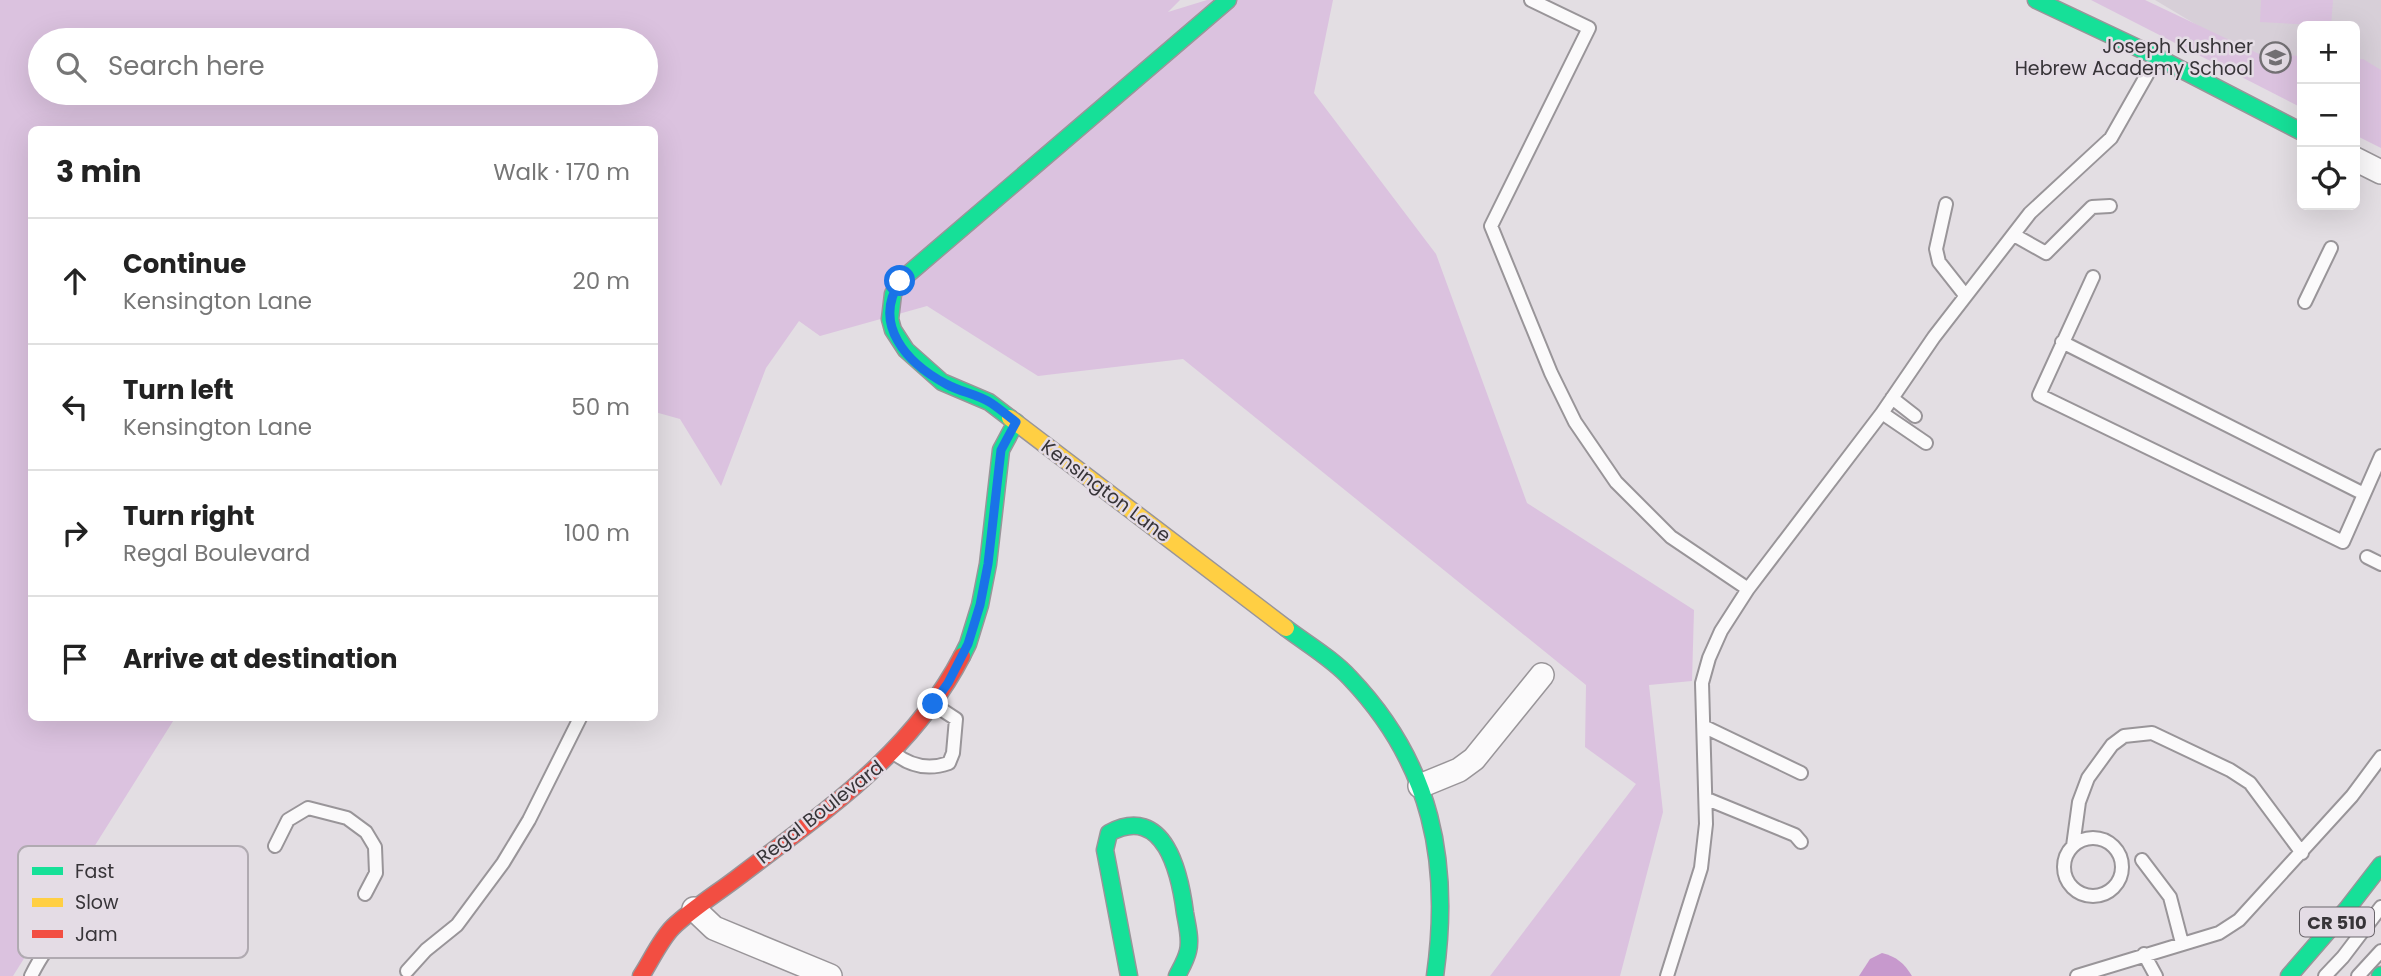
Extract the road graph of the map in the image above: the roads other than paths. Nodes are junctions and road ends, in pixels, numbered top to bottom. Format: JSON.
{"nodes":[{"id":1,"x":1228,"y":0,"type":"edge"},
{"id":2,"x":1531,"y":0,"type":"edge"},
{"id":3,"x":2036,"y":0,"type":"edge"},
{"id":4,"x":2157,"y":57,"type":"junction"},
{"id":5,"x":2297,"y":129,"type":"edge"},
{"id":6,"x":2360,"y":162,"type":"edge"},
{"id":7,"x":2381,"y":172,"type":"edge"},
{"id":8,"x":1946,"y":204,"type":"dead end"},
{"id":9,"x":2110,"y":206,"type":"dead end"},
{"id":10,"x":2014,"y":235,"type":"junction"},
{"id":11,"x":2331,"y":248,"type":"dead end"},
{"id":12,"x":2094,"y":277,"type":"dead end"},
{"id":13,"x":1965,"y":295,"type":"junction"},
{"id":14,"x":2305,"y":302,"type":"dead end"},
{"id":15,"x":2062,"y":342,"type":"junction"},
{"id":16,"x":1892,"y":398,"type":"junction"},
{"id":17,"x":1882,"y":413,"type":"junction"},
{"id":18,"x":1915,"y":416,"type":"dead end"},
{"id":19,"x":1016,"y":422,"type":"junction"},
{"id":20,"x":1926,"y":443,"type":"dead end"},
{"id":21,"x":2381,"y":456,"type":"edge"},
{"id":22,"x":2364,"y":494,"type":"junction"},
{"id":23,"x":2367,"y":557,"type":"dead end"},
{"id":24,"x":2381,"y":564,"type":"edge"},
{"id":25,"x":1748,"y":589,"type":"junction"},
{"id":26,"x":1542,"y":675,"type":"dead end"},
{"id":27,"x":933,"y":704,"type":"junction"},
{"id":28,"x":578,"y":721,"type":"edge"},
{"id":29,"x":1705,"y":727,"type":"junction"},
{"id":30,"x":893,"y":753,"type":"junction"},
{"id":31,"x":2381,"y":757,"type":"edge"},
{"id":32,"x":1801,"y":773,"type":"dead end"},
{"id":33,"x":1420,"y":786,"type":"junction"},
{"id":34,"x":1707,"y":799,"type":"junction"},
{"id":35,"x":1801,"y":842,"type":"dead end"},
{"id":36,"x":275,"y":846,"type":"dead end"},
{"id":37,"x":2073,"y":846,"type":"junction"},
{"id":38,"x":2302,"y":853,"type":"junction"},
{"id":39,"x":2142,"y":860,"type":"dead end"},
{"id":40,"x":2381,"y":865,"type":"edge"},
{"id":41,"x":365,"y":894,"type":"dead end"},
{"id":42,"x":2381,"y":906,"type":"edge"},
{"id":43,"x":694,"y":909,"type":"junction"},
{"id":44,"x":2182,"y":943,"type":"junction"},
{"id":45,"x":2381,"y":951,"type":"edge"},
{"id":46,"x":2144,"y":954,"type":"junction"},
{"id":47,"x":41,"y":958,"type":"edge"},
{"id":48,"x":404,"y":974,"type":"edge"},
{"id":49,"x":31,"y":976,"type":"edge"},
{"id":50,"x":640,"y":976,"type":"edge"},
{"id":51,"x":830,"y":976,"type":"edge"},
{"id":52,"x":1129,"y":976,"type":"edge"},
{"id":53,"x":1177,"y":976,"type":"edge"},
{"id":54,"x":1435,"y":976,"type":"edge"},
{"id":55,"x":1667,"y":976,"type":"edge"},
{"id":56,"x":2077,"y":976,"type":"edge"},
{"id":57,"x":2156,"y":976,"type":"edge"},
{"id":58,"x":2289,"y":976,"type":"edge"},
{"id":59,"x":2325,"y":976,"type":"edge"},
{"id":60,"x":2358,"y":976,"type":"edge"}],
"edges":[{"from":1,"to":19,"type":"street","name":"Kensington Lane"},
{"from":2,"to":25,"type":"lane"},
{"from":3,"to":4,"type":"street"},
{"from":4,"to":5,"type":"street"},
{"from":4,"to":10,"type":"lane"},
{"from":6,"to":7,"type":"street"},
{"from":8,"to":13,"type":"lane"},
{"from":9,"to":10,"type":"lane"},
{"from":10,"to":13,"type":"lane"},
{"from":11,"to":14,"type":"lane"},
{"from":12,"to":15,"type":"lane"},
{"from":13,"to":16,"type":"lane"},
{"from":15,"to":22,"type":"lane"},
{"from":15,"to":22,"type":"lane"},
{"from":16,"to":17,"type":"lane"},
{"from":16,"to":18,"type":"lane"},
{"from":17,"to":20,"type":"lane"},
{"from":17,"to":25,"type":"lane"},
{"from":19,"to":27,"type":"street","name":"Regal Boulevard"},
{"from":19,"to":33,"type":"street","name":"Kensington Lane"},
{"from":21,"to":22,"type":"lane"},
{"from":23,"to":24,"type":"lane"},
{"from":25,"to":29,"type":"lane"},
{"from":26,"to":33,"type":"street"},
{"from":27,"to":30,"type":"street","name":"Regal Boulevard"},
{"from":27,"to":30,"type":"lane"},
{"from":28,"to":48,"type":"lane"},
{"from":29,"to":32,"type":"lane"},
{"from":29,"to":34,"type":"lane"},
{"from":30,"to":43,"type":"street","name":"Regal Boulevard"},
{"from":31,"to":38,"type":"lane"},
{"from":33,"to":54,"type":"street","name":"Kensington Lane"},
{"from":34,"to":35,"type":"lane"},
{"from":34,"to":55,"type":"lane"},
{"from":36,"to":41,"type":"lane"},
{"from":37,"to":37,"type":"lane"},
{"from":37,"to":38,"type":"lane"},
{"from":38,"to":44,"type":"lane"},
{"from":39,"to":44,"type":"lane"},
{"from":40,"to":58,"type":"street","number":"CR 510"},
{"from":42,"to":59,"type":"lane"},
{"from":43,"to":50,"type":"street","name":"Regal Boulevard"},
{"from":43,"to":51,"type":"street"},
{"from":44,"to":46,"type":"lane"},
{"from":45,"to":60,"type":"lane"},
{"from":46,"to":56,"type":"lane"},
{"from":46,"to":57,"type":"lane"},
{"from":47,"to":49,"type":"lane"},
{"from":52,"to":53,"type":"street"}]}
